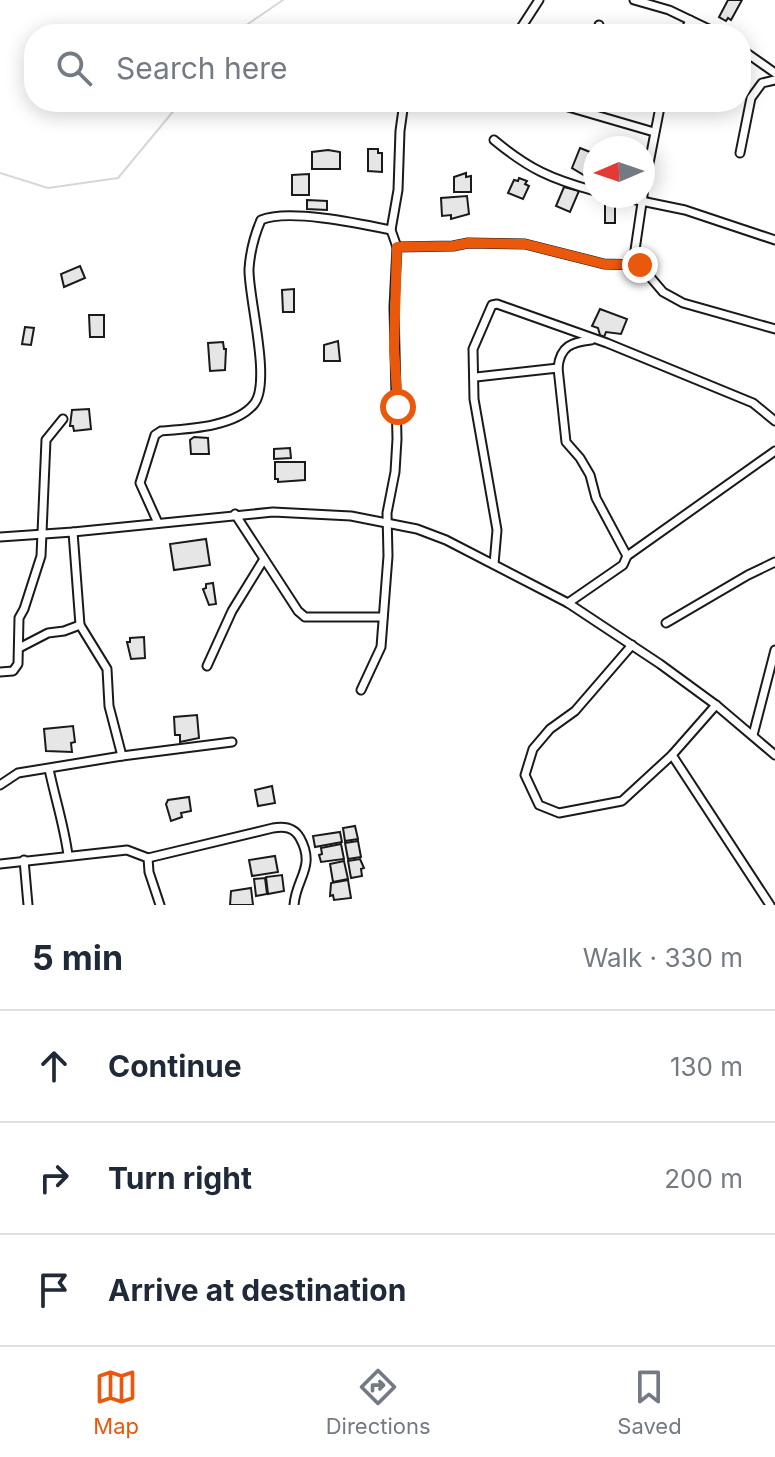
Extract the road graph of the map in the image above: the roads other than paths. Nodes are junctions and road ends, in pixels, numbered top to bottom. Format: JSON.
{"nodes":[{"id":1,"x":539,"y":0,"type":"edge"},
{"id":2,"x":634,"y":0,"type":"edge"},
{"id":3,"x":690,"y":20,"type":"junction"},
{"id":4,"x":523,"y":24,"type":"edge"},
{"id":5,"x":688,"y":24,"type":"edge"},
{"id":6,"x":698,"y":24,"type":"edge"},
{"id":7,"x":751,"y":56,"type":"edge"},
{"id":8,"x":775,"y":73,"type":"edge"},
{"id":9,"x":775,"y":80,"type":"edge"},
{"id":10,"x":751,"y":98,"type":"edge"},
{"id":11,"x":403,"y":112,"type":"edge"},
{"id":12,"x":599,"y":112,"type":"edge"},
{"id":13,"x":659,"y":112,"type":"edge"},
{"id":14,"x":748,"y":112,"type":"edge"},
{"id":15,"x":654,"y":132,"type":"junction"},
{"id":16,"x":653,"y":136,"type":"edge"},
{"id":17,"x":494,"y":140,"type":"dead end"},
{"id":18,"x":740,"y":153,"type":"dead end"},
{"id":19,"x":583,"y":188,"type":"edge"},
{"id":20,"x":655,"y":201,"type":"edge"},
{"id":21,"x":641,"y":208,"type":"edge"},
{"id":22,"x":391,"y":230,"type":"junction"},
{"id":23,"x":775,"y":240,"type":"edge"},
{"id":24,"x":397,"y":247,"type":"junction"},
{"id":25,"x":640,"y":265,"type":"junction"},
{"id":26,"x":775,"y":329,"type":"edge"},
{"id":27,"x":594,"y":340,"type":"junction"},
{"id":28,"x":558,"y":368,"type":"junction"},
{"id":29,"x":476,"y":377,"type":"junction"},
{"id":30,"x":63,"y":419,"type":"dead end"},
{"id":31,"x":775,"y":421,"type":"edge"},
{"id":32,"x":775,"y":451,"type":"edge"},
{"id":33,"x":235,"y":514,"type":"junction"},
{"id":34,"x":388,"y":522,"type":"junction"},
{"id":35,"x":158,"y":523,"type":"junction"},
{"id":36,"x":73,"y":532,"type":"junction"},
{"id":37,"x":43,"y":535,"type":"junction"},
{"id":38,"x":0,"y":537,"type":"edge"},
{"id":39,"x":627,"y":556,"type":"junction"},
{"id":40,"x":264,"y":559,"type":"junction"},
{"id":41,"x":775,"y":562,"type":"edge"},
{"id":42,"x":494,"y":564,"type":"junction"},
{"id":43,"x":568,"y":603,"type":"junction"},
{"id":44,"x":383,"y":617,"type":"junction"},
{"id":45,"x":666,"y":623,"type":"dead end"},
{"id":46,"x":80,"y":625,"type":"junction"},
{"id":47,"x":632,"y":645,"type":"junction"},
{"id":48,"x":19,"y":648,"type":"junction"},
{"id":49,"x":775,"y":650,"type":"edge"},
{"id":50,"x":774,"y":664,"type":"edge"},
{"id":51,"x":207,"y":666,"type":"dead end"},
{"id":52,"x":0,"y":672,"type":"edge"},
{"id":53,"x":361,"y":690,"type":"dead end"},
{"id":54,"x":716,"y":705,"type":"junction"},
{"id":55,"x":753,"y":735,"type":"junction"},
{"id":56,"x":232,"y":742,"type":"dead end"},
{"id":57,"x":672,"y":755,"type":"junction"},
{"id":58,"x":775,"y":755,"type":"edge"},
{"id":59,"x":122,"y":756,"type":"junction"},
{"id":60,"x":49,"y":769,"type":"junction"},
{"id":61,"x":0,"y":785,"type":"edge"},
{"id":62,"x":68,"y":855,"type":"junction"},
{"id":63,"x":148,"y":858,"type":"junction"},
{"id":64,"x":24,"y":860,"type":"junction"},
{"id":65,"x":0,"y":864,"type":"edge"},
{"id":66,"x":28,"y":905,"type":"edge"},
{"id":67,"x":160,"y":905,"type":"edge"},
{"id":68,"x":294,"y":905,"type":"edge"},
{"id":69,"x":770,"y":905,"type":"edge"}],
"edges":[{"from":1,"to":4,"type":"street"},
{"from":2,"to":3,"type":"street"},
{"from":3,"to":5,"type":"street"},
{"from":3,"to":6,"type":"street"},
{"from":7,"to":8,"type":"street"},
{"from":9,"to":10,"type":"street"},
{"from":11,"to":22,"type":"street"},
{"from":12,"to":15,"type":"street"},
{"from":13,"to":15,"type":"street"},
{"from":14,"to":18,"type":"street"},
{"from":15,"to":16,"type":"street"},
{"from":17,"to":19,"type":"street"},
{"from":20,"to":23,"type":"street"},
{"from":21,"to":25,"type":"street"},
{"from":22,"to":24,"type":"street"},
{"from":22,"to":35,"type":"street"},
{"from":24,"to":25,"type":"street"},
{"from":24,"to":34,"type":"street"},
{"from":25,"to":26,"type":"street"},
{"from":27,"to":28,"type":"street"},
{"from":27,"to":29,"type":"street"},
{"from":27,"to":31,"type":"street"},
{"from":28,"to":29,"type":"street"},
{"from":28,"to":39,"type":"street"},
{"from":29,"to":42,"type":"street"},
{"from":30,"to":37,"type":"street"},
{"from":32,"to":39,"type":"street"},
{"from":33,"to":34,"type":"street"},
{"from":33,"to":35,"type":"street"},
{"from":33,"to":40,"type":"street"},
{"from":34,"to":42,"type":"street"},
{"from":34,"to":44,"type":"street"},
{"from":35,"to":36,"type":"street"},
{"from":36,"to":37,"type":"street"},
{"from":36,"to":46,"type":"street"},
{"from":37,"to":38,"type":"street"},
{"from":37,"to":48,"type":"street"},
{"from":39,"to":43,"type":"street"},
{"from":40,"to":44,"type":"street"},
{"from":40,"to":51,"type":"street"},
{"from":41,"to":45,"type":"street"},
{"from":42,"to":43,"type":"street"},
{"from":43,"to":47,"type":"street"},
{"from":44,"to":53,"type":"street"},
{"from":46,"to":48,"type":"street"},
{"from":46,"to":59,"type":"street"},
{"from":47,"to":54,"type":"street"},
{"from":47,"to":57,"type":"street"},
{"from":48,"to":52,"type":"street"},
{"from":49,"to":50,"type":"street"},
{"from":50,"to":55,"type":"street"},
{"from":54,"to":55,"type":"street"},
{"from":54,"to":57,"type":"street"},
{"from":55,"to":58,"type":"street"},
{"from":56,"to":59,"type":"street"},
{"from":57,"to":69,"type":"street"},
{"from":59,"to":60,"type":"street"},
{"from":60,"to":61,"type":"street"},
{"from":60,"to":62,"type":"street"},
{"from":62,"to":63,"type":"street"},
{"from":62,"to":64,"type":"street"},
{"from":63,"to":67,"type":"street"},
{"from":63,"to":68,"type":"street"},
{"from":64,"to":65,"type":"street"},
{"from":64,"to":66,"type":"street"}]}
